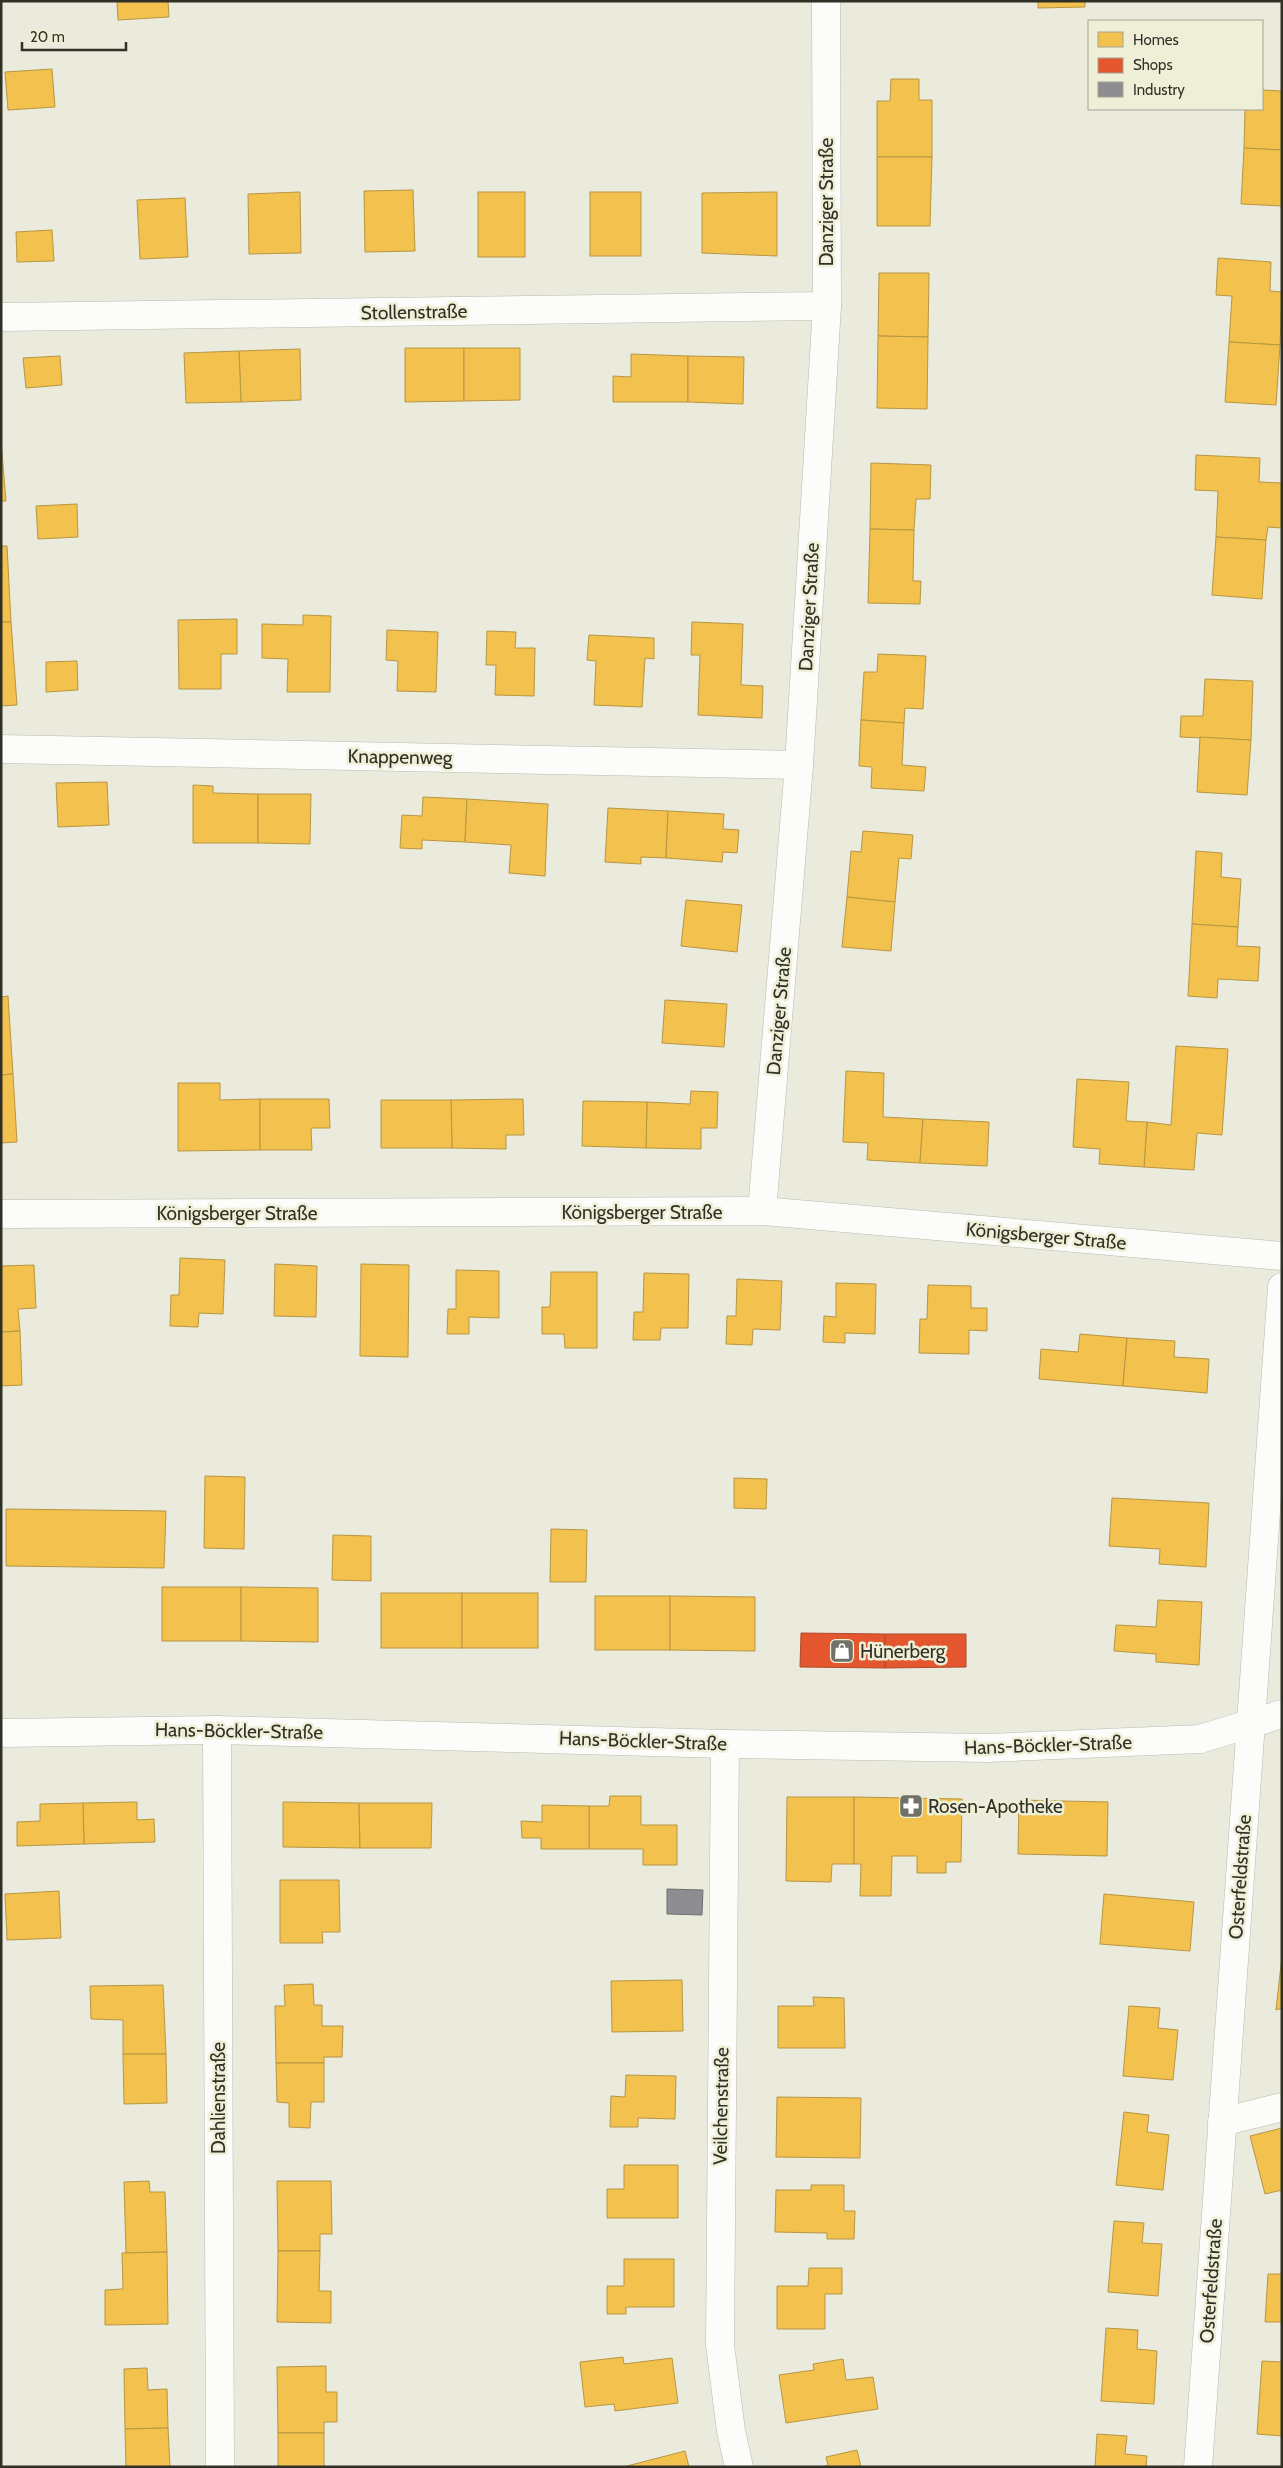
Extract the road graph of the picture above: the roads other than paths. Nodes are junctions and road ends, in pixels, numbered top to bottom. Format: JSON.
{"nodes":[{"id":1,"x":826,"y":1,"type":"edge"},
{"id":2,"x":827,"y":306,"type":"junction"},
{"id":3,"x":1,"y":317,"type":"edge"},
{"id":4,"x":1,"y":749,"type":"edge"},
{"id":5,"x":799,"y":765,"type":"junction"},
{"id":6,"x":762,"y":1211,"type":"junction"},
{"id":7,"x":1,"y":1214,"type":"edge"},
{"id":8,"x":1282,"y":1256,"type":"edge"},
{"id":9,"x":1282,"y":1287,"type":"edge"},
{"id":10,"x":1282,"y":1714,"type":"edge"},
{"id":11,"x":1252,"y":1724,"type":"junction"},
{"id":12,"x":217,"y":1730,"type":"junction"},
{"id":13,"x":1,"y":1733,"type":"edge"},
{"id":14,"x":725,"y":1744,"type":"junction"},
{"id":15,"x":1282,"y":2107,"type":"edge"},
{"id":16,"x":1222,"y":2122,"type":"junction"},
{"id":17,"x":220,"y":2467,"type":"edge"},
{"id":18,"x":739,"y":2467,"type":"edge"},
{"id":19,"x":1198,"y":2467,"type":"edge"}],
"edges":[{"from":1,"to":2,"type":"street","name":"Danziger Straße"},
{"from":2,"to":3,"type":"street","name":"Stollenstraße"},
{"from":2,"to":5,"type":"street","name":"Danziger Straße"},
{"from":4,"to":5,"type":"street","name":"Knappenweg"},
{"from":5,"to":6,"type":"street","name":"Danziger Straße"},
{"from":6,"to":7,"type":"street","name":"Königsberger Straße"},
{"from":6,"to":8,"type":"street","name":"Königsberger Straße"},
{"from":9,"to":11,"type":"street","name":"Osterfeldstraße"},
{"from":10,"to":11,"type":"street","name":"Hans-Böckler-Straße"},
{"from":11,"to":14,"type":"street","name":"Hans-Böckler-Straße"},
{"from":11,"to":16,"type":"street","name":"Osterfeldstraße"},
{"from":12,"to":13,"type":"street","name":"Hans-Böckler-Straße"},
{"from":12,"to":14,"type":"street","name":"Hans-Böckler-Straße"},
{"from":12,"to":17,"type":"street","name":"Dahlienstraße"},
{"from":14,"to":18,"type":"street","name":"Veilchenstraße"},
{"from":15,"to":16,"type":"street"},
{"from":16,"to":19,"type":"street","name":"Osterfeldstraße"}]}
